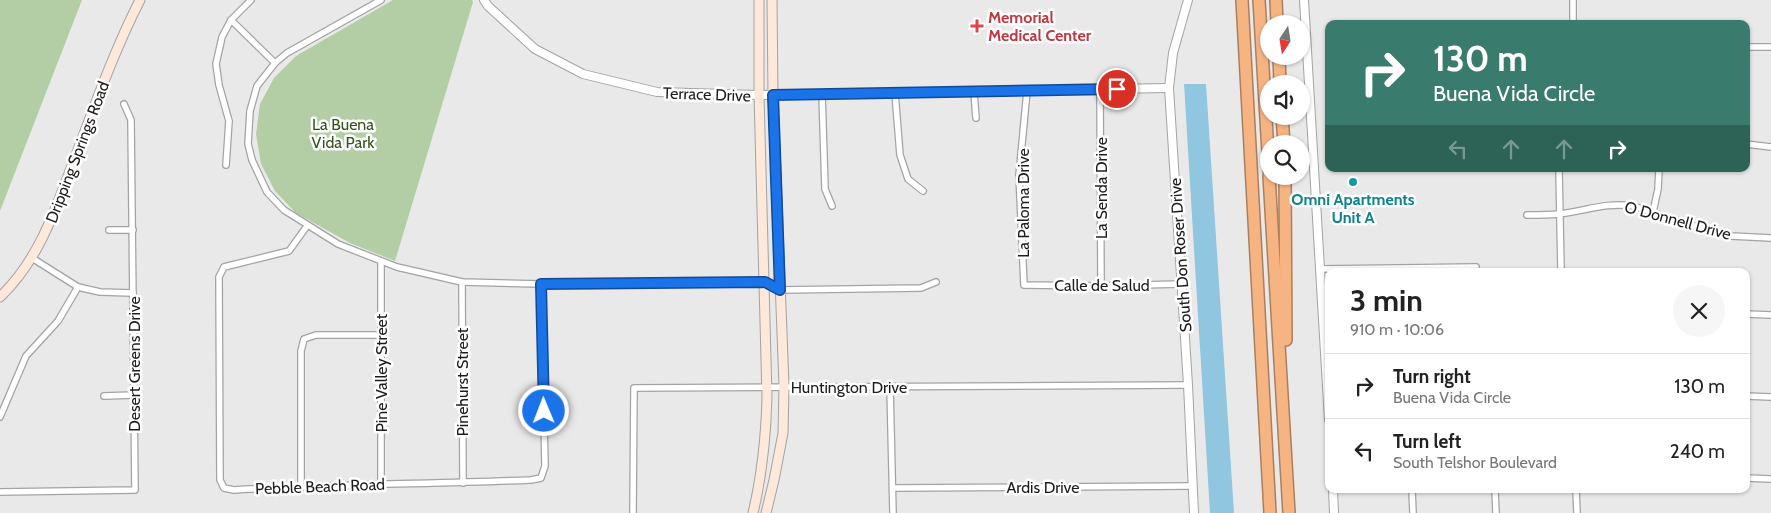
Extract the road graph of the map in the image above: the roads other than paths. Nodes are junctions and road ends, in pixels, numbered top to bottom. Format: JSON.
{"nodes":[{"id":1,"x":140,"y":0,"type":"edge"},
{"id":2,"x":251,"y":0,"type":"edge"},
{"id":3,"x":381,"y":0,"type":"edge"},
{"id":4,"x":484,"y":0,"type":"edge"},
{"id":5,"x":759,"y":0,"type":"edge"},
{"id":6,"x":772,"y":0,"type":"edge"},
{"id":7,"x":1188,"y":0,"type":"edge"},
{"id":8,"x":1241,"y":0,"type":"edge"},
{"id":9,"x":1259,"y":0,"type":"edge"},
{"id":10,"x":1276,"y":0,"type":"edge"},
{"id":11,"x":1304,"y":0,"type":"edge"},
{"id":12,"x":1572,"y":0,"type":"edge"},
{"id":13,"x":1277,"y":15,"type":"edge"},
{"id":14,"x":231,"y":20,"type":"junction"},
{"id":15,"x":1573,"y":20,"type":"edge"},
{"id":16,"x":1750,"y":47,"type":"edge"},
{"id":17,"x":1771,"y":47,"type":"edge"},
{"id":18,"x":275,"y":63,"type":"junction"},
{"id":19,"x":1169,"y":88,"type":"junction"},
{"id":20,"x":1100,"y":90,"type":"junction"},
{"id":21,"x":1027,"y":91,"type":"junction"},
{"id":22,"x":974,"y":92,"type":"junction"},
{"id":23,"x":895,"y":93,"type":"junction"},
{"id":24,"x":822,"y":94,"type":"junction"},
{"id":25,"x":759,"y":95,"type":"junction"},
{"id":26,"x":773,"y":95,"type":"junction"},
{"id":27,"x":124,"y":104,"type":"dead end"},
{"id":28,"x":976,"y":118,"type":"dead end"},
{"id":29,"x":1267,"y":135,"type":"edge"},
{"id":30,"x":1750,"y":144,"type":"edge"},
{"id":31,"x":1771,"y":147,"type":"edge"},
{"id":32,"x":226,"y":166,"type":"dead end"},
{"id":33,"x":1559,"y":172,"type":"edge"},
{"id":34,"x":1659,"y":172,"type":"edge"},
{"id":35,"x":1270,"y":185,"type":"edge"},
{"id":36,"x":1285,"y":185,"type":"edge"},
{"id":37,"x":923,"y":191,"type":"dead end"},
{"id":38,"x":832,"y":206,"type":"dead end"},
{"id":39,"x":1653,"y":212,"type":"junction"},
{"id":40,"x":1559,"y":214,"type":"junction"},
{"id":41,"x":1527,"y":215,"type":"dead end"},
{"id":42,"x":308,"y":226,"type":"junction"},
{"id":43,"x":109,"y":230,"type":"dead end"},
{"id":44,"x":133,"y":230,"type":"junction"},
{"id":45,"x":1771,"y":238,"type":"edge"},
{"id":46,"x":32,"y":258,"type":"junction"},
{"id":47,"x":381,"y":262,"type":"junction"},
{"id":48,"x":1476,"y":267,"type":"dead end"},
{"id":49,"x":1398,"y":268,"type":"edge"},
{"id":50,"x":1561,"y":268,"type":"edge"},
{"id":51,"x":1320,"y":269,"type":"junction"},
{"id":52,"x":1325,"y":269,"type":"edge"},
{"id":53,"x":462,"y":282,"type":"junction"},
{"id":54,"x":765,"y":282,"type":"junction"},
{"id":55,"x":936,"y":282,"type":"dead end"},
{"id":56,"x":541,"y":284,"type":"junction"},
{"id":57,"x":1181,"y":284,"type":"junction"},
{"id":58,"x":1024,"y":285,"type":"joint"},
{"id":59,"x":1102,"y":286,"type":"junction"},
{"id":60,"x":78,"y":287,"type":"junction"},
{"id":61,"x":780,"y":290,"type":"junction"},
{"id":62,"x":133,"y":293,"type":"junction"},
{"id":63,"x":0,"y":297,"type":"edge"},
{"id":64,"x":1750,"y":314,"type":"edge"},
{"id":65,"x":1771,"y":315,"type":"edge"},
{"id":66,"x":381,"y":335,"type":"junction"},
{"id":67,"x":1325,"y":357,"type":"edge"},
{"id":68,"x":784,"y":386,"type":"junction"},
{"id":69,"x":1188,"y":386,"type":"junction"},
{"id":70,"x":767,"y":387,"type":"junction"},
{"id":71,"x":890,"y":387,"type":"junction"},
{"id":72,"x":134,"y":395,"type":"junction"},
{"id":73,"x":104,"y":396,"type":"dead end"},
{"id":74,"x":1750,"y":396,"type":"edge"},
{"id":75,"x":1771,"y":397,"type":"edge"},
{"id":76,"x":0,"y":417,"type":"edge"},
{"id":77,"x":1285,"y":451,"type":"junction"},
{"id":78,"x":1750,"y":478,"type":"edge"},
{"id":79,"x":1771,"y":479,"type":"edge"},
{"id":80,"x":382,"y":483,"type":"junction"},
{"id":81,"x":462,"y":483,"type":"junction"},
{"id":82,"x":301,"y":486,"type":"junction"},
{"id":83,"x":1192,"y":486,"type":"junction"},
{"id":84,"x":893,"y":488,"type":"junction"},
{"id":85,"x":0,"y":492,"type":"edge"},
{"id":86,"x":1333,"y":493,"type":"edge"},
{"id":87,"x":1412,"y":493,"type":"edge"},
{"id":88,"x":1495,"y":493,"type":"edge"},
{"id":89,"x":1576,"y":493,"type":"edge"},
{"id":90,"x":633,"y":513,"type":"edge"},
{"id":91,"x":753,"y":513,"type":"edge"},
{"id":92,"x":766,"y":513,"type":"edge"},
{"id":93,"x":893,"y":513,"type":"edge"},
{"id":94,"x":1194,"y":513,"type":"edge"},
{"id":95,"x":1270,"y":513,"type":"edge"},
{"id":96,"x":1289,"y":513,"type":"edge"},
{"id":97,"x":1334,"y":513,"type":"edge"},
{"id":98,"x":1413,"y":513,"type":"edge"},
{"id":99,"x":1496,"y":513,"type":"edge"},
{"id":100,"x":1577,"y":513,"type":"edge"}],
"edges":[{"from":1,"to":46,"type":"main road","name":"Dripping Springs Road"},
{"from":2,"to":14,"type":"street"},
{"from":3,"to":18,"type":"street"},
{"from":4,"to":25,"type":"street","name":"Terrace Drive"},
{"from":5,"to":25,"type":"main road"},
{"from":6,"to":26,"type":"main road"},
{"from":7,"to":19,"type":"street","name":"South Don Roser Drive"},
{"from":8,"to":95,"type":"highway"},
{"from":9,"to":29,"type":"highway"},
{"from":10,"to":13,"type":"highway"},
{"from":11,"to":51,"type":"street"},
{"from":12,"to":15,"type":"street"},
{"from":14,"to":18,"type":"street"},
{"from":14,"to":32,"type":"street"},
{"from":16,"to":17,"type":"street"},
{"from":18,"to":42,"type":"street"},
{"from":19,"to":20,"type":"street","name":"Terrace Drive"},
{"from":19,"to":57,"type":"street","name":"South Don Roser Drive"},
{"from":20,"to":21,"type":"street","name":"Terrace Drive"},
{"from":20,"to":59,"type":"street","name":"La Senda Drive"},
{"from":21,"to":22,"type":"street","name":"Terrace Drive"},
{"from":21,"to":58,"type":"street","name":"La Paloma Drive"},
{"from":22,"to":23,"type":"street","name":"Terrace Drive"},
{"from":22,"to":28,"type":"street"},
{"from":23,"to":24,"type":"street","name":"Terrace Drive"},
{"from":23,"to":37,"type":"street"},
{"from":24,"to":26,"type":"street","name":"Terrace Drive"},
{"from":24,"to":38,"type":"street"},
{"from":25,"to":26,"type":"street","name":"Terrace Drive"},
{"from":25,"to":54,"type":"main road"},
{"from":26,"to":61,"type":"main road"},
{"from":27,"to":44,"type":"street","name":"Desert Greens Drive"},
{"from":30,"to":31,"type":"street"},
{"from":33,"to":40,"type":"street"},
{"from":34,"to":39,"type":"street"},
{"from":35,"to":77,"type":"highway"},
{"from":36,"to":77,"type":"highway"},
{"from":39,"to":40,"type":"street","name":"O Donnell Drive"},
{"from":39,"to":45,"type":"street","name":"O Donnell Drive"},
{"from":40,"to":41,"type":"street","name":"O Donnell Drive"},
{"from":40,"to":50,"type":"street"},
{"from":42,"to":47,"type":"street"},
{"from":42,"to":82,"type":"street","name":"Pebble Beach Road"},
{"from":43,"to":44,"type":"street"},
{"from":44,"to":62,"type":"street","name":"Desert Greens Drive"},
{"from":46,"to":60,"type":"street"},
{"from":46,"to":63,"type":"main road","name":"Dripping Springs Road"},
{"from":47,"to":53,"type":"street"},
{"from":47,"to":66,"type":"street","name":"Pine Valley Street"},
{"from":48,"to":49,"type":"street"},
{"from":51,"to":52,"type":"street"},
{"from":51,"to":67,"type":"street"},
{"from":53,"to":56,"type":"street"},
{"from":53,"to":81,"type":"street","name":"Pinehurst Street"},
{"from":54,"to":56,"type":"street"},
{"from":54,"to":61,"type":"street"},
{"from":54,"to":70,"type":"main road"},
{"from":55,"to":61,"type":"street"},
{"from":56,"to":81,"type":"street","name":"Pebble Beach Road"},
{"from":57,"to":59,"type":"street","name":"Calle de Salud"},
{"from":57,"to":69,"type":"street","name":"South Don Roser Drive"},
{"from":58,"to":59,"type":"street","name":"Calle de Salud"},
{"from":60,"to":62,"type":"street"},
{"from":60,"to":76,"type":"street"},
{"from":61,"to":68,"type":"main road"},
{"from":62,"to":72,"type":"street","name":"Desert Greens Drive"},
{"from":64,"to":65,"type":"street"},
{"from":66,"to":80,"type":"street","name":"Pine Valley Street"},
{"from":66,"to":82,"type":"street"},
{"from":68,"to":70,"type":"street","name":"Huntington Drive"},
{"from":68,"to":71,"type":"street","name":"Huntington Drive"},
{"from":68,"to":92,"type":"main road"},
{"from":69,"to":71,"type":"street","name":"Huntington Drive"},
{"from":69,"to":83,"type":"street","name":"South Don Roser Drive"},
{"from":70,"to":90,"type":"street","name":"Huntington Drive"},
{"from":70,"to":91,"type":"main road"},
{"from":71,"to":84,"type":"street"},
{"from":72,"to":73,"type":"street"},
{"from":72,"to":85,"type":"street","name":"Desert Greens Drive"},
{"from":74,"to":75,"type":"street"},
{"from":77,"to":96,"type":"highway"},
{"from":78,"to":79,"type":"street"},
{"from":80,"to":81,"type":"street","name":"Pebble Beach Road"},
{"from":80,"to":82,"type":"street","name":"Pebble Beach Road"},
{"from":83,"to":84,"type":"street","name":"Ardis Drive"},
{"from":83,"to":94,"type":"street","name":"South Don Roser Drive"},
{"from":84,"to":93,"type":"street"},
{"from":86,"to":97,"type":"street"},
{"from":87,"to":98,"type":"street"},
{"from":88,"to":99,"type":"street"},
{"from":89,"to":100,"type":"street"}]}
